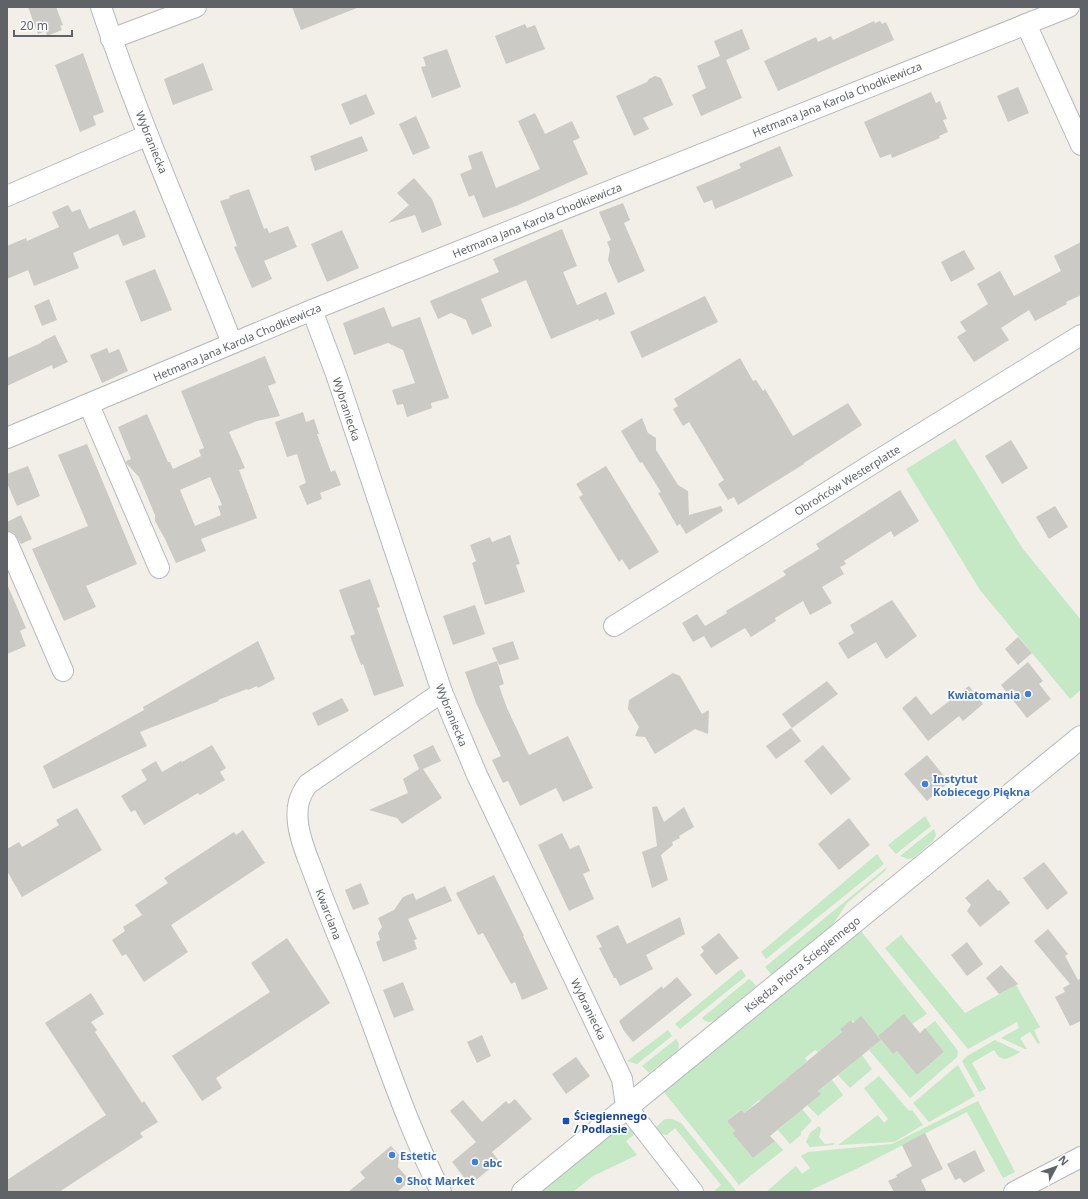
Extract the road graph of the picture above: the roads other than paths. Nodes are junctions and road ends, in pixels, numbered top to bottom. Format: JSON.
{"nodes":[{"id":1,"x":101,"y":7,"type":"edge"},
{"id":2,"x":196,"y":7,"type":"edge"},
{"id":3,"x":1069,"y":7,"type":"edge"},
{"id":4,"x":1026,"y":24,"type":"junction"},
{"id":5,"x":111,"y":39,"type":"junction"},
{"id":6,"x":148,"y":135,"type":"junction"},
{"id":7,"x":1081,"y":145,"type":"edge"},
{"id":8,"x":7,"y":196,"type":"edge"},
{"id":9,"x":312,"y":310,"type":"junction"},
{"id":10,"x":1081,"y":335,"type":"edge"},
{"id":11,"x":232,"y":343,"type":"junction"},
{"id":12,"x":89,"y":405,"type":"junction"},
{"id":13,"x":7,"y":438,"type":"edge"},
{"id":14,"x":7,"y":542,"type":"edge"},
{"id":15,"x":159,"y":568,"type":"dead end"},
{"id":16,"x":614,"y":626,"type":"dead end"},
{"id":17,"x":63,"y":671,"type":"dead end"},
{"id":18,"x":442,"y":692,"type":"junction"},
{"id":19,"x":1081,"y":737,"type":"edge"},
{"id":20,"x":626,"y":1106,"type":"junction"},
{"id":21,"x":1081,"y":1157,"type":"edge"},
{"id":22,"x":441,"y":1192,"type":"edge"},
{"id":23,"x":523,"y":1192,"type":"edge"},
{"id":24,"x":693,"y":1192,"type":"edge"},
{"id":25,"x":1014,"y":1192,"type":"edge"}],
"edges":[{"from":1,"to":5,"type":"street","name":"Wybraniecka"},
{"from":2,"to":5,"type":"street"},
{"from":3,"to":4,"type":"street","name":"Hetmana Jana Karola Chodkiewicza"},
{"from":4,"to":7,"type":"street"},
{"from":4,"to":9,"type":"street","name":"Hetmana Jana Karola Chodkiewicza"},
{"from":5,"to":6,"type":"street","name":"Wybraniecka"},
{"from":6,"to":8,"type":"street"},
{"from":6,"to":11,"type":"street","name":"Wybraniecka"},
{"from":9,"to":11,"type":"street","name":"Hetmana Jana Karola Chodkiewicza"},
{"from":9,"to":18,"type":"street","name":"Wybraniecka"},
{"from":10,"to":16,"type":"street","name":"Obrońców Westerplatte"},
{"from":11,"to":12,"type":"street","name":"Hetmana Jana Karola Chodkiewicza"},
{"from":12,"to":13,"type":"street","name":"Hetmana Jana Karola Chodkiewicza"},
{"from":12,"to":15,"type":"street"},
{"from":14,"to":17,"type":"street"},
{"from":18,"to":20,"type":"street","name":"Wybraniecka"},
{"from":18,"to":22,"type":"street","name":"Kwarciana"},
{"from":19,"to":20,"type":"street","name":"Księdza Piotra Ściegiennego"},
{"from":20,"to":23,"type":"street","name":"Księdza Piotra Ściegiennego"},
{"from":20,"to":24,"type":"street"},
{"from":21,"to":25,"type":"street"}]}
